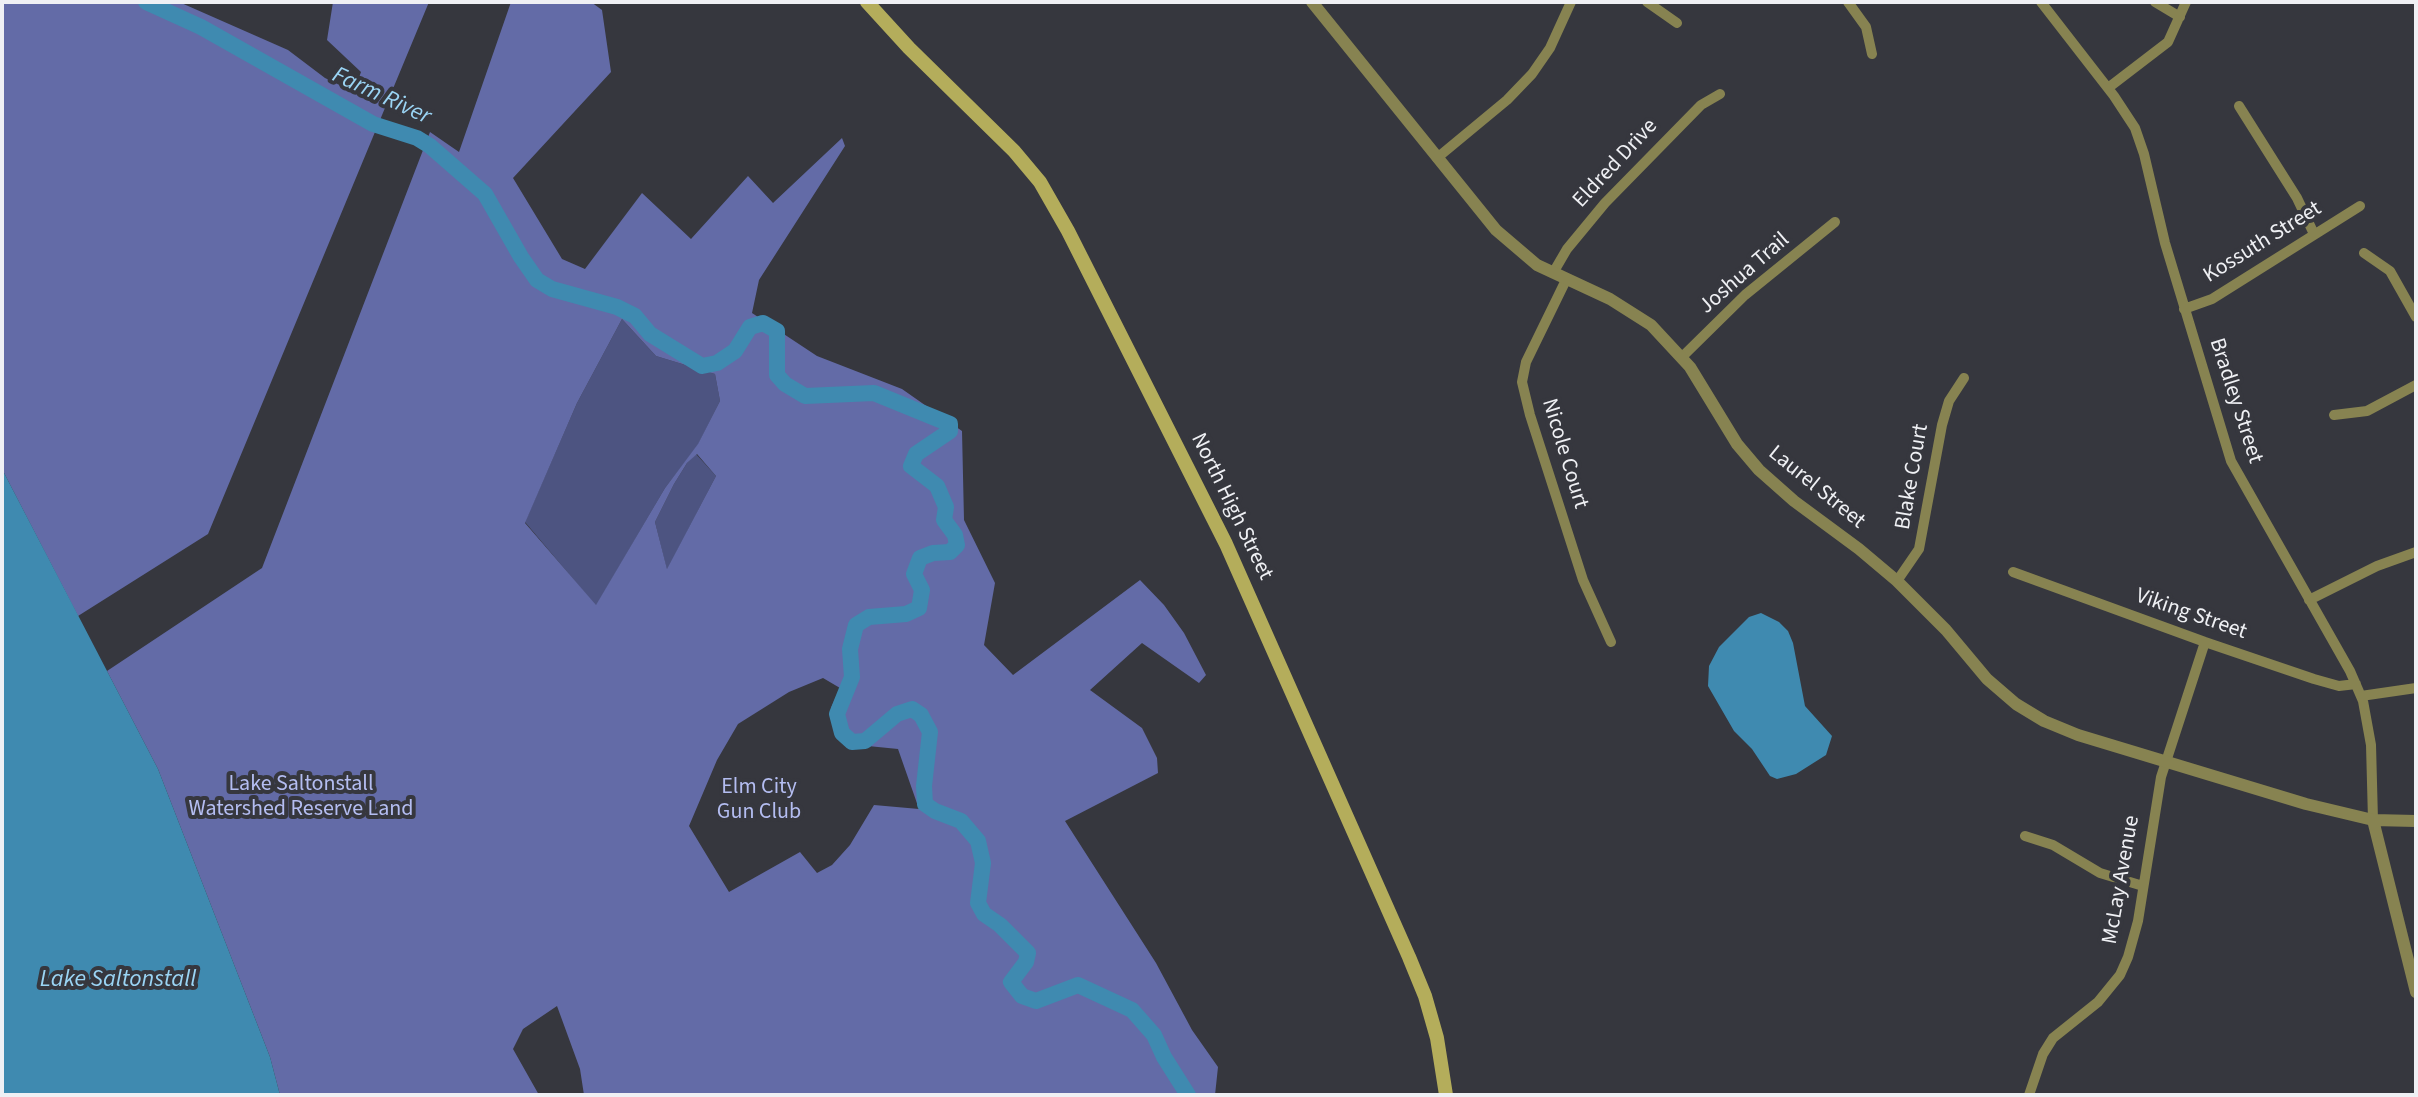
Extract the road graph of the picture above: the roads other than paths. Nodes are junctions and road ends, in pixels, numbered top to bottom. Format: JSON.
{"nodes":[{"id":1,"x":867,"y":2,"type":"edge"},
{"id":2,"x":1312,"y":2,"type":"edge"},
{"id":3,"x":1571,"y":2,"type":"edge"},
{"id":4,"x":1647,"y":2,"type":"edge"},
{"id":5,"x":1848,"y":2,"type":"edge"},
{"id":6,"x":2041,"y":2,"type":"edge"},
{"id":7,"x":2155,"y":2,"type":"edge"},
{"id":8,"x":2186,"y":2,"type":"edge"},
{"id":9,"x":2180,"y":17,"type":"junction"},
{"id":10,"x":1677,"y":23,"type":"dead end"},
{"id":11,"x":1872,"y":54,"type":"dead end"},
{"id":12,"x":2108,"y":88,"type":"junction"},
{"id":13,"x":1720,"y":94,"type":"dead end"},
{"id":14,"x":2239,"y":106,"type":"dead end"},
{"id":15,"x":1437,"y":158,"type":"junction"},
{"id":16,"x":2360,"y":206,"type":"dead end"},
{"id":17,"x":1835,"y":222,"type":"dead end"},
{"id":18,"x":2314,"y":234,"type":"junction"},
{"id":19,"x":2364,"y":253,"type":"dead end"},
{"id":20,"x":1553,"y":273,"type":"junction"},
{"id":21,"x":1566,"y":280,"type":"junction"},
{"id":22,"x":2184,"y":309,"type":"junction"},
{"id":23,"x":2416,"y":317,"type":"edge"},
{"id":24,"x":1682,"y":357,"type":"junction"},
{"id":25,"x":1964,"y":378,"type":"dead end"},
{"id":26,"x":2416,"y":385,"type":"edge"},
{"id":27,"x":2334,"y":415,"type":"dead end"},
{"id":28,"x":2416,"y":552,"type":"edge"},
{"id":29,"x":2013,"y":572,"type":"dead end"},
{"id":30,"x":1897,"y":581,"type":"junction"},
{"id":31,"x":2309,"y":600,"type":"junction"},
{"id":32,"x":1611,"y":642,"type":"dead end"},
{"id":33,"x":2205,"y":642,"type":"junction"},
{"id":34,"x":2356,"y":684,"type":"junction"},
{"id":35,"x":2416,"y":688,"type":"edge"},
{"id":36,"x":2361,"y":696,"type":"junction"},
{"id":37,"x":2166,"y":762,"type":"junction"},
{"id":38,"x":2373,"y":820,"type":"junction"},
{"id":39,"x":2416,"y":821,"type":"edge"},
{"id":40,"x":2025,"y":836,"type":"dead end"},
{"id":41,"x":2143,"y":886,"type":"junction"},
{"id":42,"x":2416,"y":992,"type":"edge"},
{"id":43,"x":1446,"y":1095,"type":"edge"},
{"id":44,"x":2029,"y":1095,"type":"edge"}],
"edges":[{"from":1,"to":43,"type":"main road","name":"North High Street"},
{"from":2,"to":15,"type":"street","name":"Laurel Street"},
{"from":3,"to":15,"type":"street"},
{"from":4,"to":10,"type":"street"},
{"from":5,"to":11,"type":"street"},
{"from":6,"to":12,"type":"street","name":"Bradley Street"},
{"from":7,"to":9,"type":"street"},
{"from":8,"to":9,"type":"street"},
{"from":9,"to":12,"type":"street"},
{"from":12,"to":22,"type":"street","name":"Bradley Street"},
{"from":13,"to":20,"type":"street","name":"Eldred Drive"},
{"from":14,"to":18,"type":"street"},
{"from":15,"to":20,"type":"street","name":"Laurel Street"},
{"from":16,"to":18,"type":"street","name":"Kossuth Street"},
{"from":17,"to":24,"type":"street","name":"Joshua Trail"},
{"from":18,"to":22,"type":"street","name":"Kossuth Street"},
{"from":19,"to":23,"type":"street"},
{"from":20,"to":21,"type":"street","name":"Laurel Street"},
{"from":21,"to":24,"type":"street","name":"Laurel Street"},
{"from":21,"to":32,"type":"street","name":"Nicole Court"},
{"from":22,"to":31,"type":"street","name":"Bradley Street"},
{"from":24,"to":30,"type":"street","name":"Laurel Street"},
{"from":25,"to":30,"type":"street","name":"Blake Court"},
{"from":26,"to":27,"type":"street"},
{"from":28,"to":31,"type":"street"},
{"from":29,"to":33,"type":"street","name":"Viking Street"},
{"from":30,"to":37,"type":"street","name":"Laurel Street"},
{"from":31,"to":34,"type":"street","name":"Bradley Street"},
{"from":33,"to":34,"type":"street","name":"Viking Street"},
{"from":33,"to":37,"type":"street","name":"McLay Avenue"},
{"from":34,"to":36,"type":"street","name":"Bradley Street"},
{"from":35,"to":36,"type":"street"},
{"from":36,"to":38,"type":"street","name":"Bradley Street"},
{"from":37,"to":38,"type":"street","name":"Laurel Street"},
{"from":37,"to":41,"type":"street","name":"McLay Avenue"},
{"from":38,"to":39,"type":"street","name":"Laurel Street"},
{"from":38,"to":42,"type":"street"},
{"from":40,"to":41,"type":"street"},
{"from":41,"to":44,"type":"street","name":"McLay Avenue"}]}
